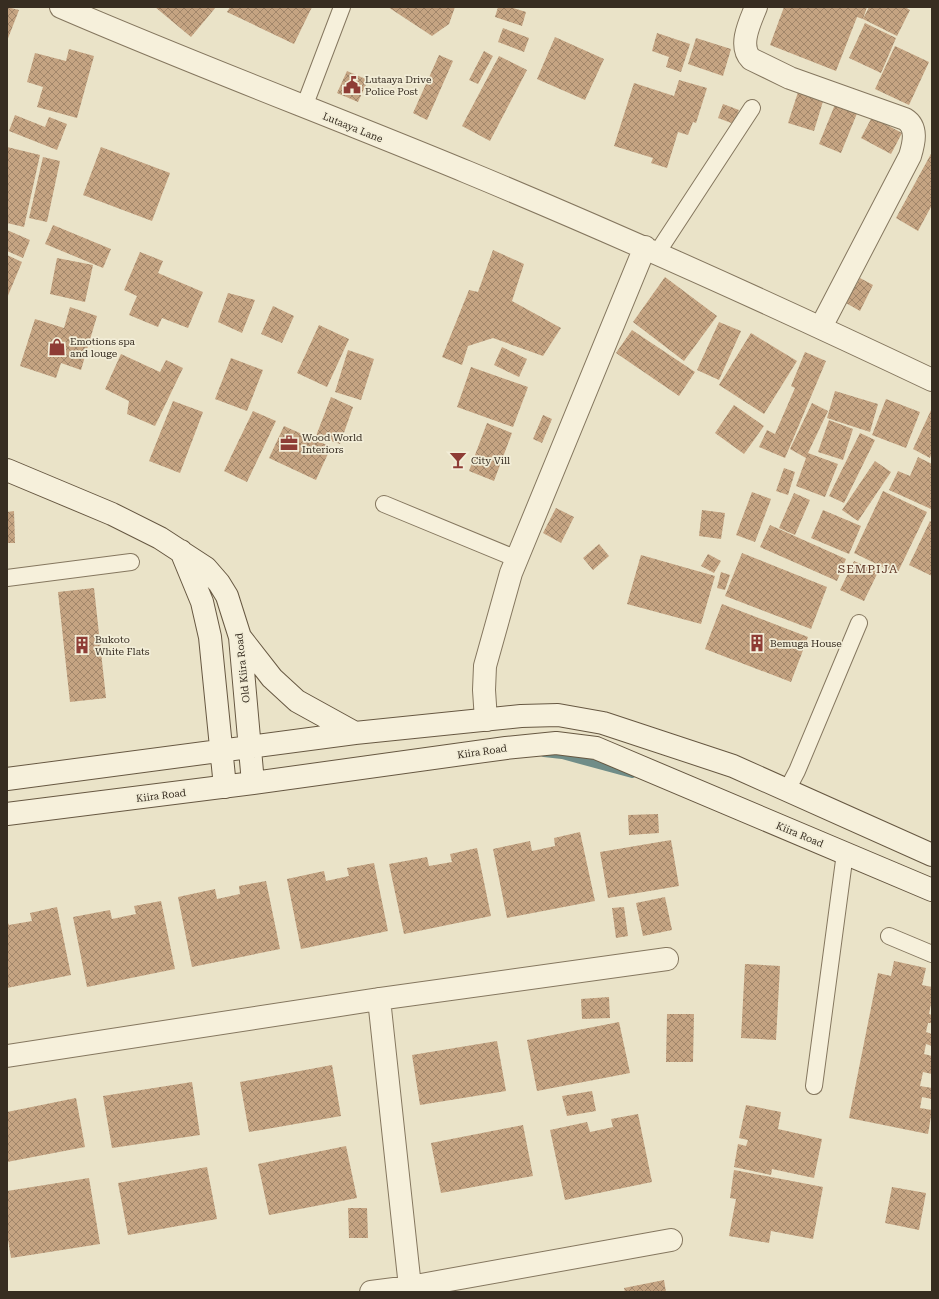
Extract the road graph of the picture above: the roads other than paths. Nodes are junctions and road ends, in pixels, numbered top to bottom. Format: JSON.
{"nodes":[{"id":1,"x":61,"y":7,"type":"edge"},
{"id":2,"x":342,"y":7,"type":"edge"},
{"id":3,"x":756,"y":7,"type":"edge"},
{"id":4,"x":304,"y":107,"type":"junction"},
{"id":5,"x":752,"y":108,"type":"dead end"},
{"id":6,"x":923,"y":134,"type":"edge"},
{"id":7,"x":651,"y":250,"type":"junction"},
{"id":8,"x":821,"y":327,"type":"junction"},
{"id":9,"x":932,"y":380,"type":"edge"},
{"id":10,"x":7,"y":470,"type":"edge"},
{"id":11,"x":384,"y":504,"type":"dead end"},
{"id":12,"x":181,"y":551,"type":"junction"},
{"id":13,"x":517,"y":560,"type":"junction"},
{"id":14,"x":130,"y":562,"type":"dead end"},
{"id":15,"x":7,"y":578,"type":"edge"},
{"id":16,"x":859,"y":623,"type":"dead end"},
{"id":17,"x":240,"y":637,"type":"junction"},
{"id":18,"x":486,"y":720,"type":"junction"},
{"id":19,"x":355,"y":733,"type":"junction"},
{"id":20,"x":249,"y":747,"type":"junction"},
{"id":21,"x":222,"y":750,"type":"junction"},
{"id":22,"x":7,"y":779,"type":"edge"},
{"id":23,"x":253,"y":783,"type":"junction"},
{"id":24,"x":225,"y":787,"type":"junction"},
{"id":25,"x":787,"y":790,"type":"junction"},
{"id":26,"x":7,"y":814,"type":"edge"},
{"id":27,"x":845,"y":853,"type":"junction"},
{"id":28,"x":932,"y":855,"type":"edge"},
{"id":29,"x":932,"y":890,"type":"edge"},
{"id":30,"x":889,"y":936,"type":"dead end"},
{"id":31,"x":932,"y":954,"type":"edge"},
{"id":32,"x":666,"y":959,"type":"dead end"},
{"id":33,"x":379,"y":999,"type":"junction"},
{"id":34,"x":7,"y":1056,"type":"edge"},
{"id":35,"x":814,"y":1086,"type":"dead end"},
{"id":36,"x":670,"y":1240,"type":"dead end"},
{"id":37,"x":410,"y":1287,"type":"junction"},
{"id":38,"x":371,"y":1292,"type":"edge"}],
"edges":[{"from":1,"to":4,"type":"street","name":"Lutaaya Lane"},
{"from":2,"to":4,"type":"lane"},
{"from":3,"to":6,"type":"street"},
{"from":4,"to":7,"type":"street","name":"Lutaaya Lane"},
{"from":5,"to":7,"type":"lane"},
{"from":6,"to":8,"type":"street"},
{"from":7,"to":8,"type":"street","name":"Lutaaya Lane"},
{"from":7,"to":13,"type":"street"},
{"from":8,"to":9,"type":"street","name":"Lutaaya Lane"},
{"from":10,"to":12,"type":"street","name":"Old Kiira Road"},
{"from":11,"to":13,"type":"lane"},
{"from":12,"to":17,"type":"street","name":"Old Kiira Road"},
{"from":12,"to":21,"type":"street"},
{"from":13,"to":18,"type":"street"},
{"from":14,"to":15,"type":"lane"},
{"from":16,"to":25,"type":"lane"},
{"from":17,"to":19,"type":"street"},
{"from":17,"to":20,"type":"street","name":"Old Kiira Road"},
{"from":18,"to":19,"type":"street"},
{"from":18,"to":25,"type":"street"},
{"from":19,"to":20,"type":"street"},
{"from":20,"to":21,"type":"street"},
{"from":20,"to":23,"type":"street","name":"Old Kiira Road"},
{"from":21,"to":22,"type":"street"},
{"from":21,"to":24,"type":"street"},
{"from":23,"to":24,"type":"street","name":"Kiira Road"},
{"from":23,"to":27,"type":"street","name":"Kiira Road"},
{"from":24,"to":26,"type":"street","name":"Kiira Road"},
{"from":25,"to":28,"type":"street"},
{"from":27,"to":29,"type":"street","name":"Kiira Road"},
{"from":27,"to":35,"type":"lane"},
{"from":30,"to":31,"type":"lane"},
{"from":32,"to":33,"type":"street"},
{"from":33,"to":34,"type":"street"},
{"from":33,"to":37,"type":"street"},
{"from":36,"to":37,"type":"street"},
{"from":37,"to":38,"type":"street"}]}
